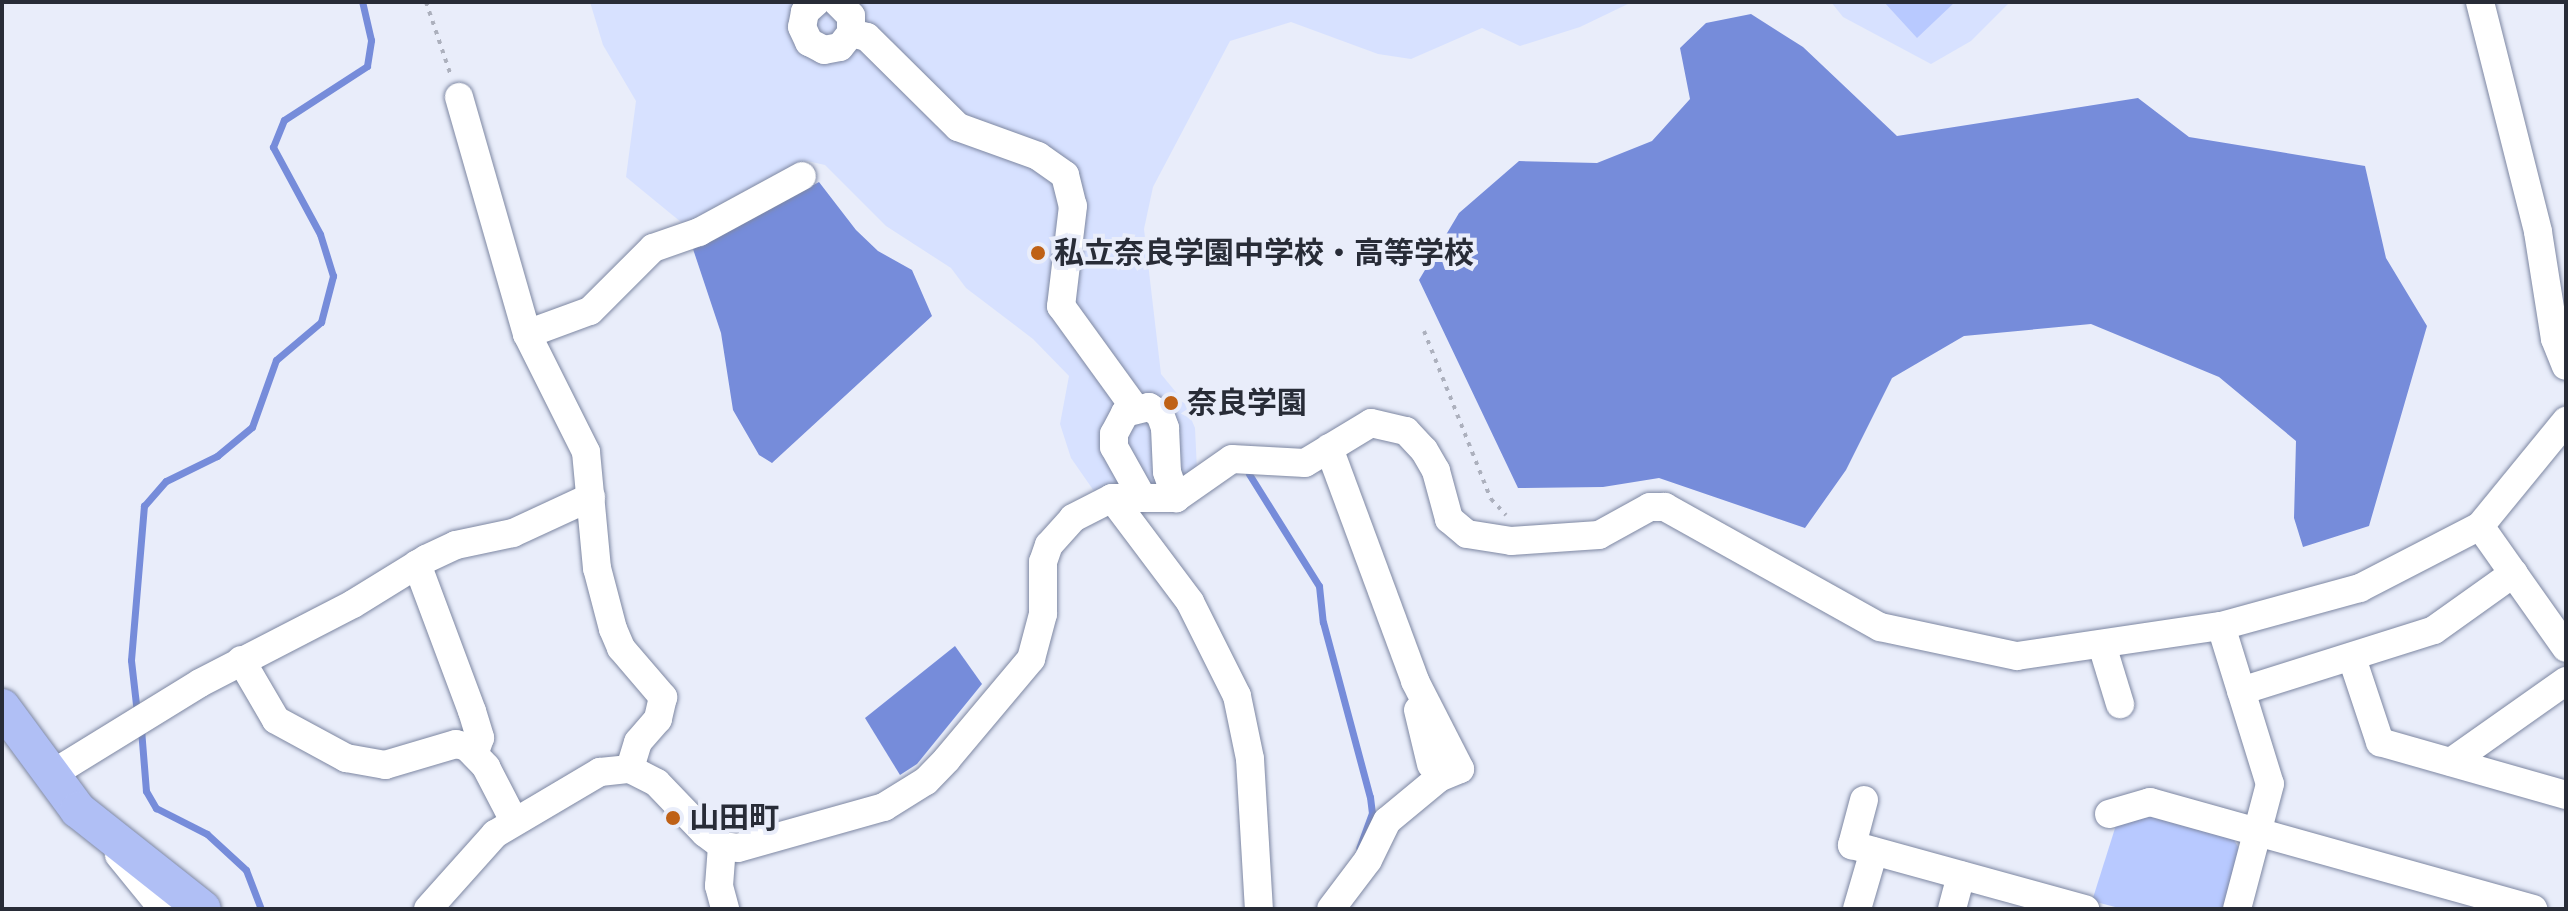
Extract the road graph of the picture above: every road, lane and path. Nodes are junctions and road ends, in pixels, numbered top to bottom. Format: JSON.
{"nodes":[{"id":1,"x":426,"y":2,"type":"edge"},
{"id":2,"x":816,"y":2,"type":"edge"},
{"id":3,"x":2480,"y":2,"type":"edge"},
{"id":4,"x":847,"y":11,"type":"edge"},
{"id":5,"x":459,"y":97,"type":"joint"},
{"id":6,"x":802,"y":176,"type":"dead end"},
{"id":7,"x":1424,"y":331,"type":"dead end"},
{"id":8,"x":527,"y":334,"type":"junction"},
{"id":9,"x":2566,"y":366,"type":"edge"},
{"id":10,"x":1134,"y":407,"type":"junction"},
{"id":11,"x":2566,"y":421,"type":"edge"},
{"id":12,"x":1329,"y":448,"type":"junction"},
{"id":13,"x":591,"y":497,"type":"junction"},
{"id":14,"x":1142,"y":497,"type":"junction"},
{"id":15,"x":1112,"y":498,"type":"junction"},
{"id":16,"x":1176,"y":498,"type":"junction"},
{"id":17,"x":1511,"y":517,"type":"dead end"},
{"id":18,"x":2480,"y":526,"type":"junction"},
{"id":19,"x":417,"y":564,"type":"junction"},
{"id":20,"x":2514,"y":573,"type":"junction"},
{"id":21,"x":2221,"y":626,"type":"junction"},
{"id":22,"x":2102,"y":645,"type":"junction"},
{"id":23,"x":2566,"y":648,"type":"edge"},
{"id":24,"x":2352,"y":658,"type":"junction"},
{"id":25,"x":241,"y":660,"type":"junction"},
{"id":26,"x":1415,"y":681,"type":"junction"},
{"id":27,"x":2566,"y":681,"type":"edge"},
{"id":28,"x":2241,"y":691,"type":"junction"},
{"id":29,"x":2120,"y":704,"type":"dead end"},
{"id":30,"x":2,"y":707,"type":"edge"},
{"id":31,"x":475,"y":752,"type":"junction"},
{"id":32,"x":2451,"y":762,"type":"junction"},
{"id":33,"x":1431,"y":764,"type":"dead end"},
{"id":34,"x":630,"y":769,"type":"junction"},
{"id":35,"x":49,"y":776,"type":"junction"},
{"id":36,"x":2566,"y":795,"type":"edge"},
{"id":37,"x":1864,"y":800,"type":"dead end"},
{"id":38,"x":2109,"y":814,"type":"dead end"},
{"id":39,"x":514,"y":821,"type":"junction"},
{"id":40,"x":99,"y":829,"type":"junction"},
{"id":41,"x":2257,"y":832,"type":"junction"},
{"id":42,"x":722,"y":846,"type":"junction"},
{"id":43,"x":1874,"y":851,"type":"junction"},
{"id":44,"x":1961,"y":875,"type":"junction"},
{"id":45,"x":2047,"y":904,"type":"edge"},
{"id":46,"x":163,"y":909,"type":"edge"},
{"id":47,"x":203,"y":909,"type":"edge"},
{"id":48,"x":428,"y":909,"type":"edge"},
{"id":49,"x":725,"y":909,"type":"edge"},
{"id":50,"x":1259,"y":909,"type":"edge"},
{"id":51,"x":1331,"y":909,"type":"edge"},
{"id":52,"x":1857,"y":909,"type":"edge"},
{"id":53,"x":1952,"y":909,"type":"edge"},
{"id":54,"x":2085,"y":909,"type":"edge"},
{"id":55,"x":2237,"y":909,"type":"edge"},
{"id":56,"x":2533,"y":909,"type":"edge"}],
"edges":[{"from":1,"to":5,"type":"path"},
{"from":2,"to":4,"type":"street"},
{"from":3,"to":9,"type":"street"},
{"from":4,"to":10,"type":"street"},
{"from":5,"to":8,"type":"street"},
{"from":6,"to":8,"type":"street"},
{"from":7,"to":17,"type":"path"},
{"from":8,"to":13,"type":"street"},
{"from":10,"to":14,"type":"street"},
{"from":10,"to":16,"type":"street"},
{"from":11,"to":18,"type":"street"},
{"from":12,"to":16,"type":"street"},
{"from":12,"to":22,"type":"street"},
{"from":12,"to":26,"type":"street"},
{"from":13,"to":19,"type":"street"},
{"from":13,"to":34,"type":"street"},
{"from":14,"to":15,"type":"street"},
{"from":14,"to":16,"type":"street"},
{"from":15,"to":42,"type":"street"},
{"from":15,"to":50,"type":"street"},
{"from":18,"to":20,"type":"street"},
{"from":18,"to":21,"type":"street"},
{"from":19,"to":25,"type":"street"},
{"from":19,"to":31,"type":"street"},
{"from":20,"to":23,"type":"street"},
{"from":20,"to":24,"type":"street"},
{"from":21,"to":22,"type":"street"},
{"from":21,"to":28,"type":"street"},
{"from":22,"to":29,"type":"street"},
{"from":24,"to":28,"type":"street"},
{"from":24,"to":32,"type":"street"},
{"from":25,"to":31,"type":"street"},
{"from":25,"to":35,"type":"street"},
{"from":26,"to":33,"type":"street"},
{"from":26,"to":51,"type":"street"},
{"from":27,"to":32,"type":"street"},
{"from":28,"to":41,"type":"street"},
{"from":30,"to":35,"type":"main road"},
{"from":31,"to":39,"type":"street"},
{"from":32,"to":36,"type":"street"},
{"from":34,"to":39,"type":"street"},
{"from":34,"to":42,"type":"street"},
{"from":35,"to":40,"type":"main road"},
{"from":37,"to":43,"type":"street"},
{"from":38,"to":41,"type":"street"},
{"from":39,"to":48,"type":"street"},
{"from":40,"to":46,"type":"street"},
{"from":40,"to":47,"type":"main road"},
{"from":41,"to":55,"type":"street"},
{"from":41,"to":56,"type":"street"},
{"from":42,"to":49,"type":"street"},
{"from":43,"to":44,"type":"street"},
{"from":43,"to":52,"type":"street"},
{"from":44,"to":45,"type":"street"},
{"from":44,"to":53,"type":"street"},
{"from":45,"to":54,"type":"street"}]}
